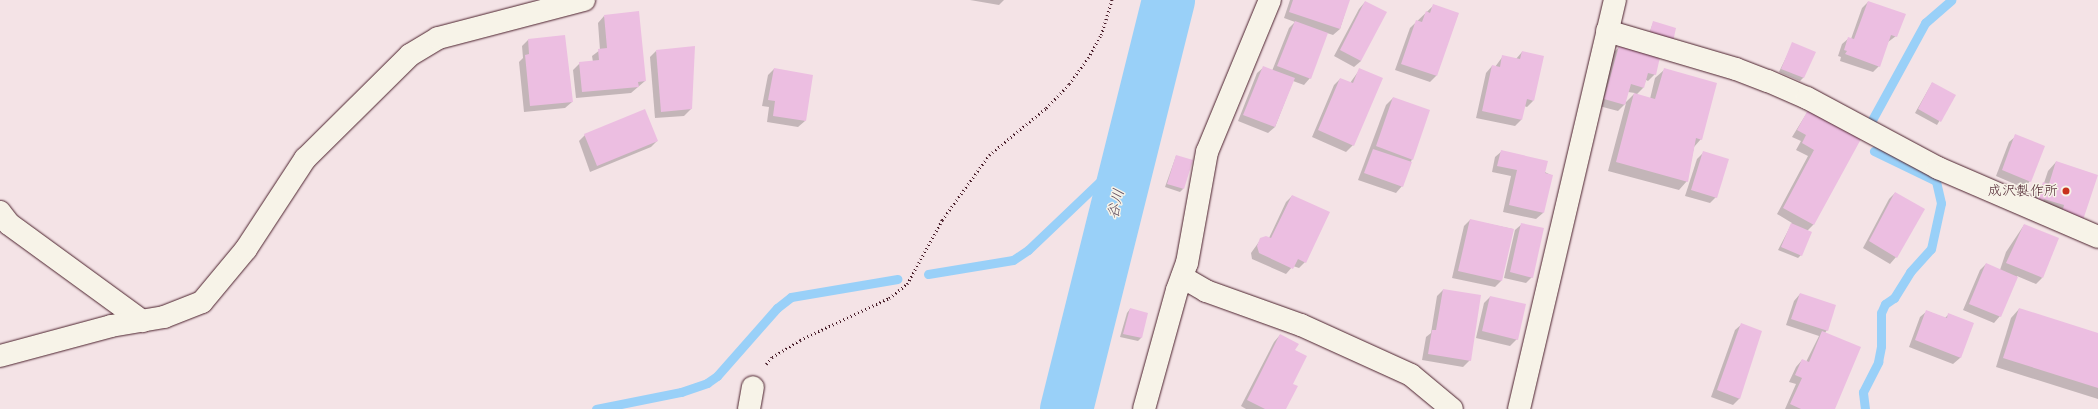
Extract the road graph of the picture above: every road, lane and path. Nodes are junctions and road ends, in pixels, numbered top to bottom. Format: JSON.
{"nodes":[{"id":1,"x":584,"y":0,"type":"edge"},
{"id":2,"x":1112,"y":0,"type":"edge"},
{"id":3,"x":1270,"y":0,"type":"edge"},
{"id":4,"x":1615,"y":0,"type":"edge"},
{"id":5,"x":1607,"y":31,"type":"junction"},
{"id":6,"x":0,"y":212,"type":"edge"},
{"id":7,"x":2098,"y":237,"type":"edge"},
{"id":8,"x":1182,"y":277,"type":"junction"},
{"id":9,"x":142,"y":321,"type":"junction"},
{"id":10,"x":0,"y":356,"type":"edge"},
{"id":11,"x":753,"y":387,"type":"joint"},
{"id":12,"x":750,"y":409,"type":"edge"},
{"id":13,"x":1144,"y":409,"type":"edge"},
{"id":14,"x":1452,"y":409,"type":"edge"},
{"id":15,"x":1519,"y":409,"type":"edge"}],
"edges":[{"from":1,"to":9,"type":"street"},
{"from":2,"to":11,"type":"path"},
{"from":3,"to":8,"type":"street"},
{"from":4,"to":5,"type":"street"},
{"from":5,"to":7,"type":"street"},
{"from":5,"to":15,"type":"street"},
{"from":6,"to":9,"type":"street"},
{"from":8,"to":13,"type":"street"},
{"from":8,"to":14,"type":"street"},
{"from":9,"to":10,"type":"street"},
{"from":11,"to":12,"type":"street"}]}
